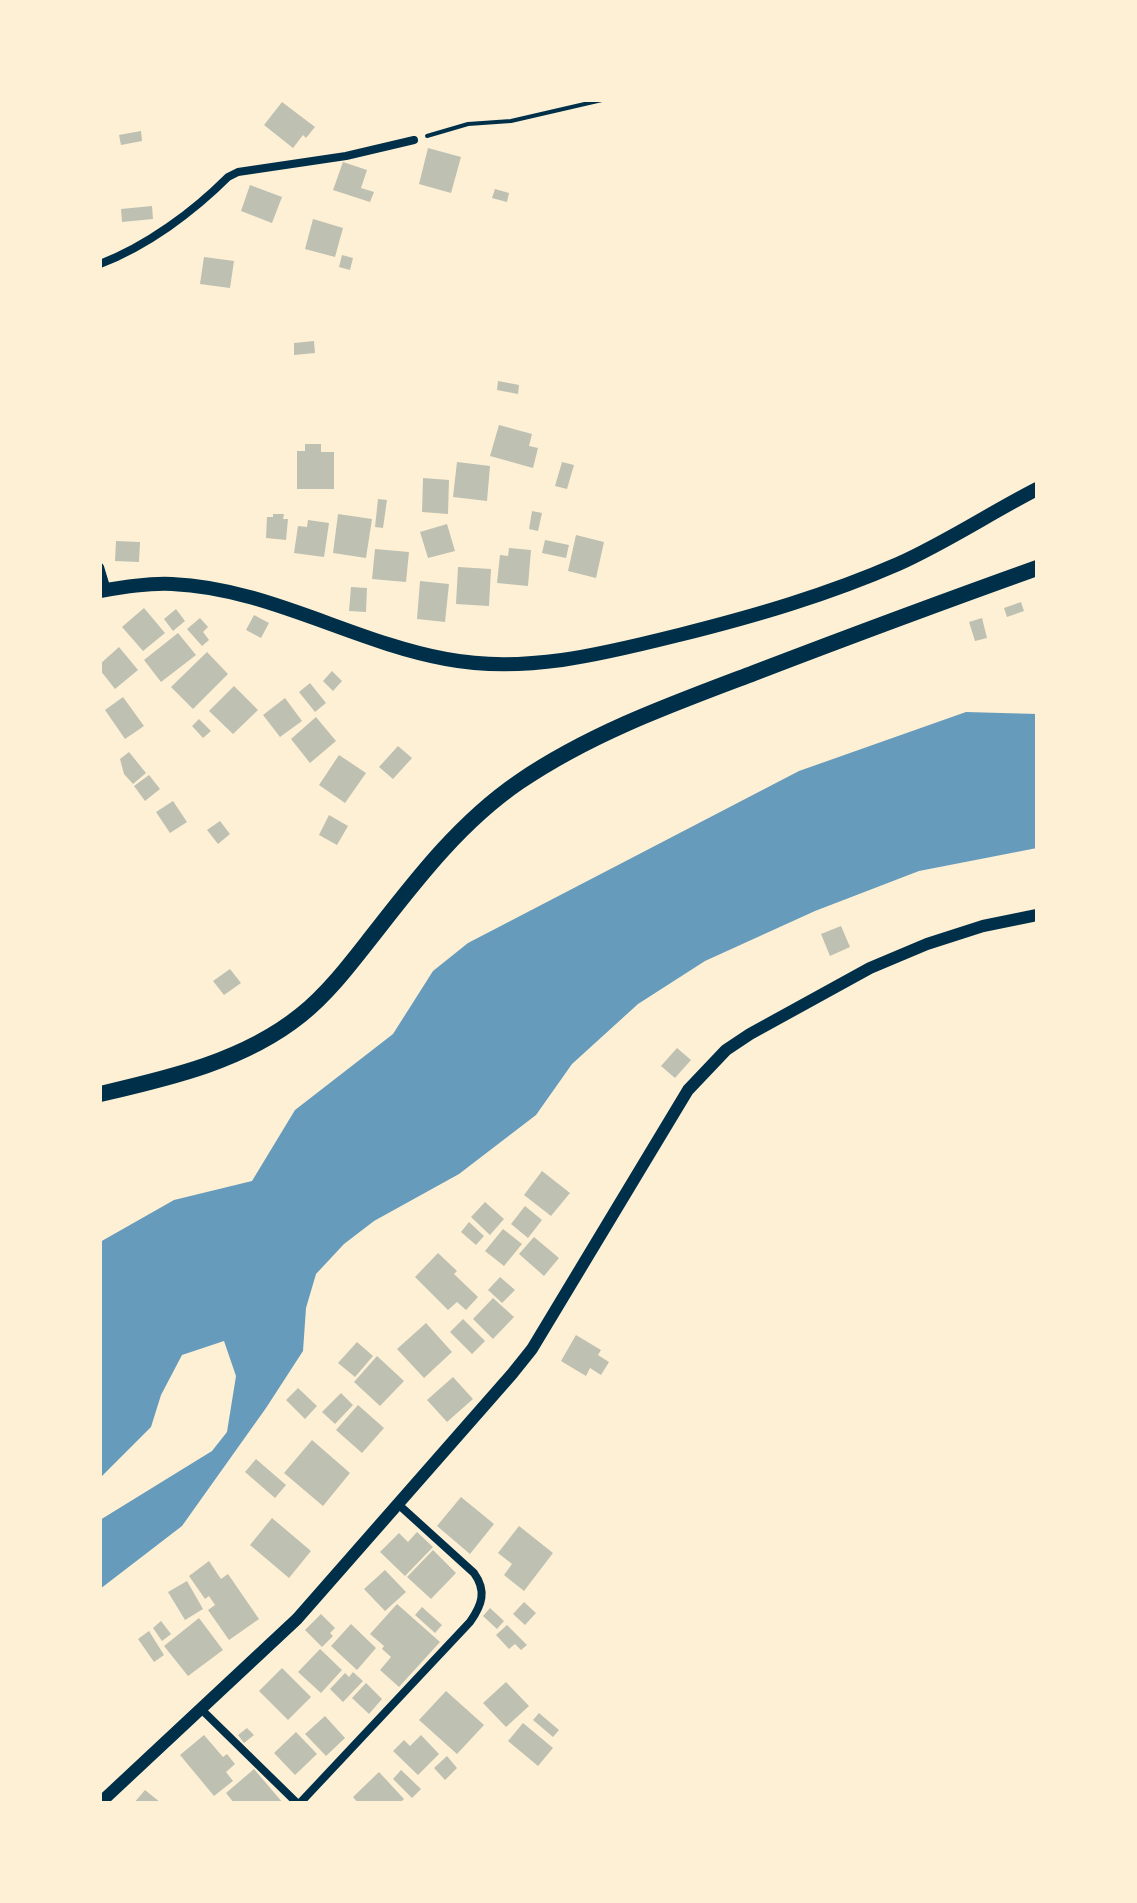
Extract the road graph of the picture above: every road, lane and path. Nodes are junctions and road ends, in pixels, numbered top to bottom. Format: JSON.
{"nodes":[{"id":1,"x":602,"y":100,"type":"edge"},
{"id":2,"x":414,"y":140,"type":"joint"},
{"id":3,"x":100,"y":264,"type":"edge"},
{"id":4,"x":1037,"y":489,"type":"edge"},
{"id":5,"x":100,"y":567,"type":"edge"},
{"id":6,"x":1037,"y":568,"type":"edge"},
{"id":7,"x":103,"y":591,"type":"edge"},
{"id":8,"x":1037,"y":915,"type":"edge"},
{"id":9,"x":100,"y":1094,"type":"edge"},
{"id":10,"x":399,"y":1505,"type":"junction"},
{"id":11,"x":201,"y":1709,"type":"junction"},
{"id":12,"x":100,"y":1803,"type":"edge"},
{"id":13,"x":299,"y":1803,"type":"edge"}],
"edges":[{"from":1,"to":2,"type":"path"},
{"from":2,"to":3,"type":"street"},
{"from":4,"to":7,"type":"main road"},
{"from":5,"to":7,"type":"street"},
{"from":6,"to":9,"type":"main road"},
{"from":8,"to":10,"type":"street"},
{"from":10,"to":11,"type":"street"},
{"from":10,"to":13,"type":"street"},
{"from":11,"to":12,"type":"street"},
{"from":11,"to":13,"type":"street"}]}
